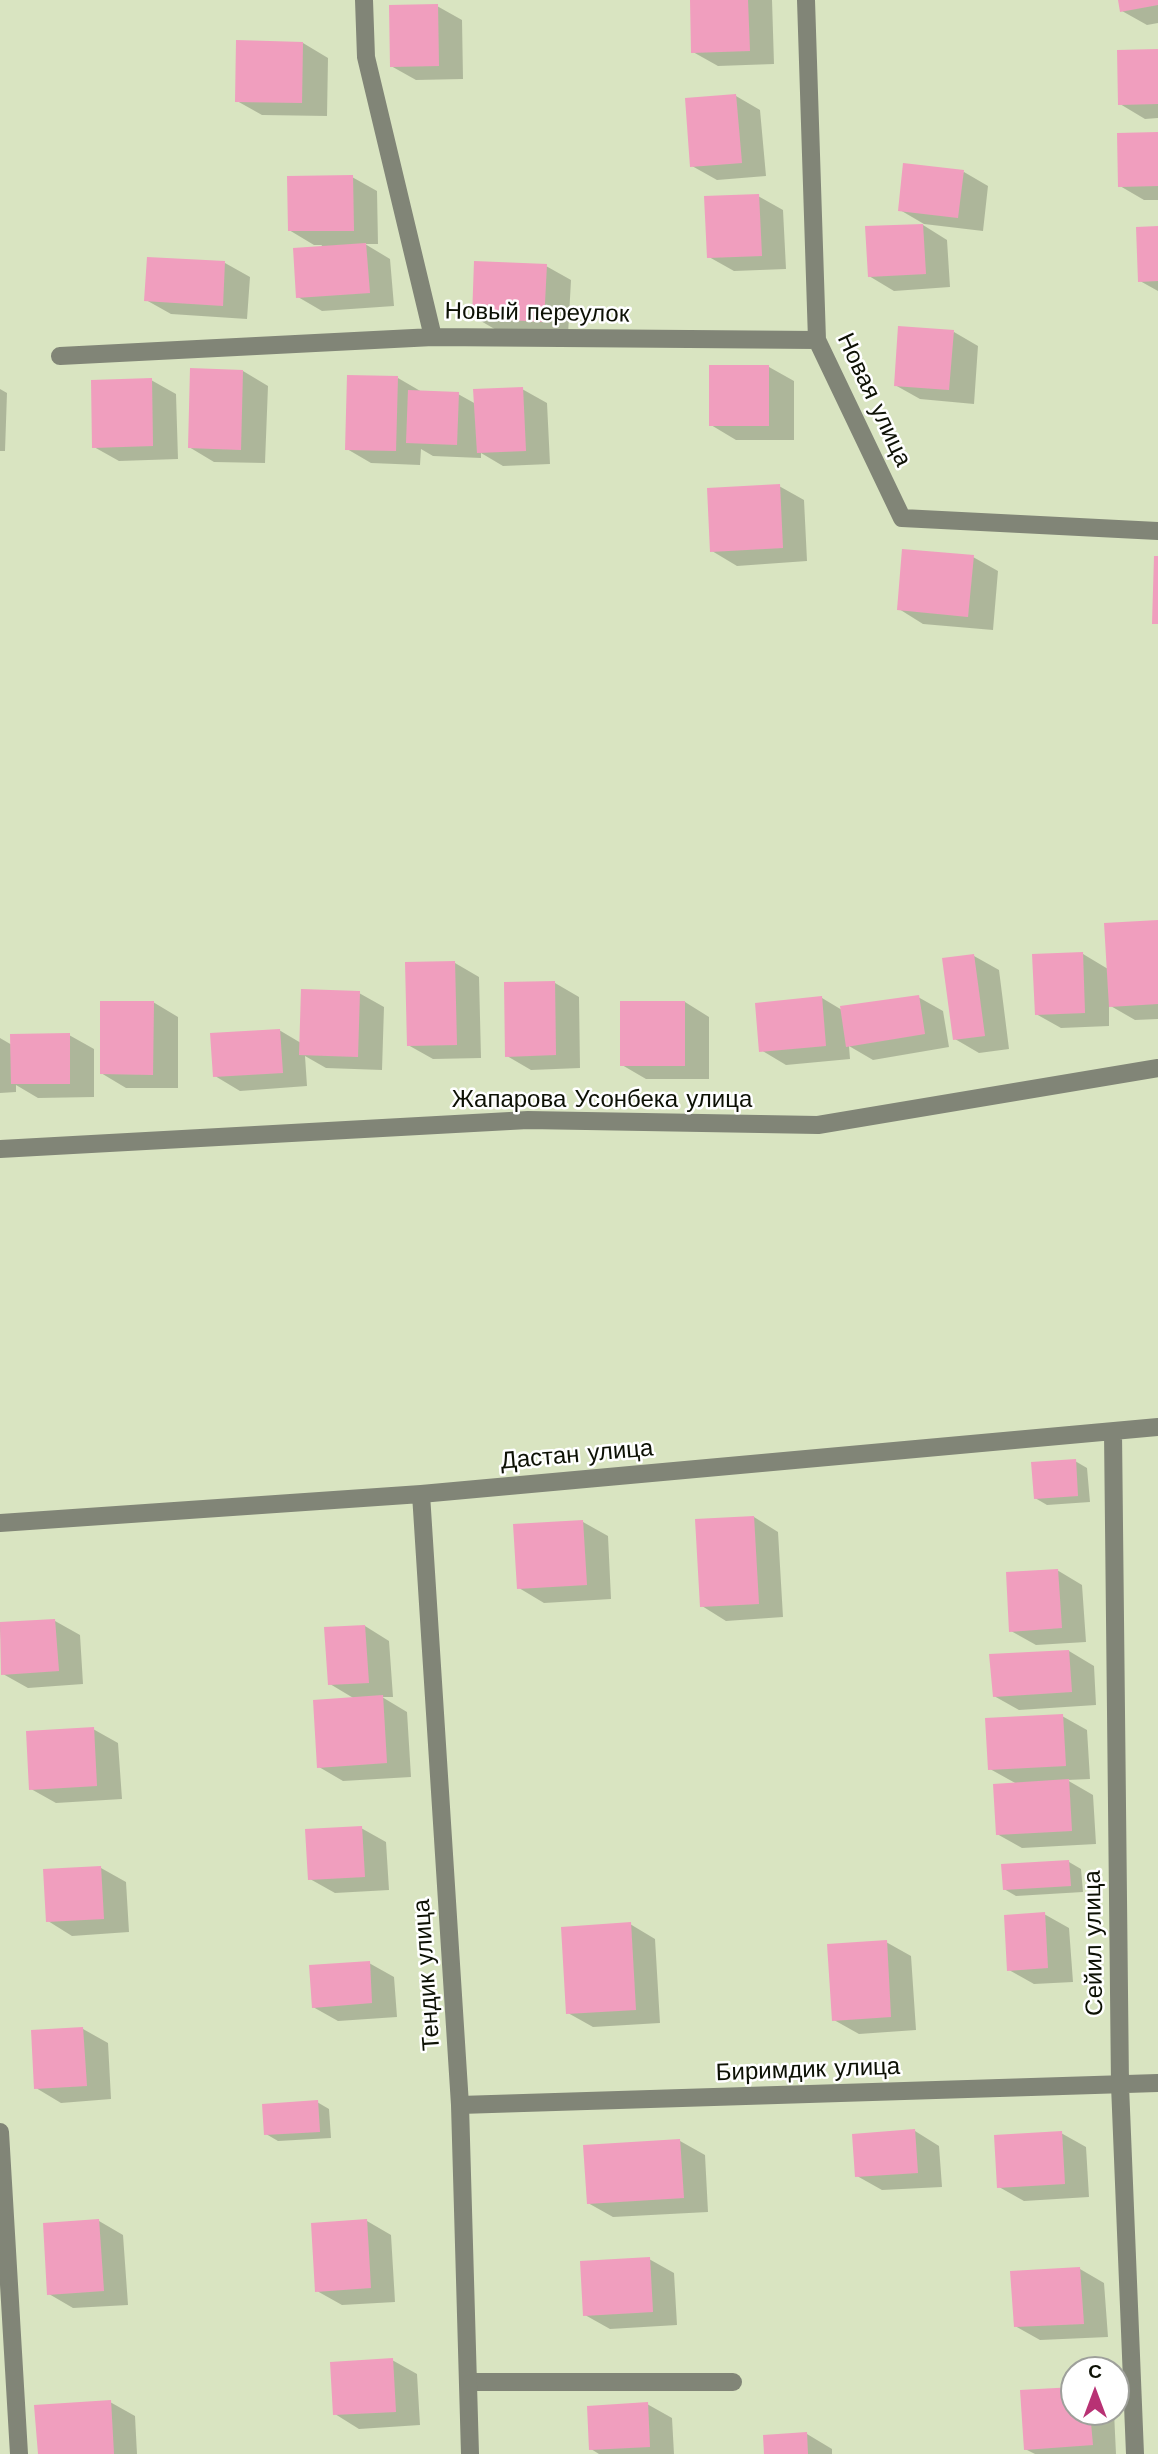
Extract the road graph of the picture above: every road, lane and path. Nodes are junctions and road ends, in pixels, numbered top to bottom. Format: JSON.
{"nodes":[{"id":1,"x":364,"y":0,"type":"edge"},
{"id":2,"x":806,"y":0,"type":"edge"},
{"id":3,"x":433,"y":337,"type":"junction"},
{"id":4,"x":817,"y":340,"type":"junction"},
{"id":5,"x":60,"y":356,"type":"dead end"},
{"id":6,"x":1158,"y":531,"type":"edge"},
{"id":7,"x":1158,"y":1068,"type":"edge"},
{"id":8,"x":0,"y":1149,"type":"edge"},
{"id":9,"x":1158,"y":1427,"type":"edge"},
{"id":10,"x":1113,"y":1432,"type":"junction"},
{"id":11,"x":421,"y":1494,"type":"junction"},
{"id":12,"x":0,"y":1522,"type":"edge"},
{"id":13,"x":1158,"y":2083,"type":"edge"},
{"id":14,"x":1121,"y":2085,"type":"junction"},
{"id":15,"x":460,"y":2105,"type":"junction"},
{"id":16,"x":0,"y":2132,"type":"edge"},
{"id":17,"x":468,"y":2382,"type":"junction"},
{"id":18,"x":733,"y":2382,"type":"dead end"},
{"id":19,"x":19,"y":2454,"type":"edge"},
{"id":20,"x":470,"y":2454,"type":"edge"},
{"id":21,"x":1135,"y":2454,"type":"edge"}],
"edges":[{"from":1,"to":3,"type":"street","name":"Новый переулок"},
{"from":2,"to":4,"type":"street","name":"Новая улица"},
{"from":3,"to":4,"type":"street","name":"Новый переулок"},
{"from":3,"to":5,"type":"street"},
{"from":4,"to":6,"type":"street","name":"Новая улица"},
{"from":7,"to":8,"type":"street","name":"Жапарова Усонбека улица"},
{"from":9,"to":10,"type":"street","name":"Дастан улица"},
{"from":10,"to":11,"type":"street","name":"Дастан улица"},
{"from":10,"to":14,"type":"street","name":"Сейил улица"},
{"from":11,"to":12,"type":"street","name":"Дастан улица"},
{"from":11,"to":15,"type":"street","name":"Тендик улица"},
{"from":13,"to":14,"type":"street","name":"Биримдик улица"},
{"from":14,"to":15,"type":"street","name":"Биримдик улица"},
{"from":14,"to":21,"type":"street","name":"Сейил улица"},
{"from":15,"to":17,"type":"street","name":"Тендик улица"},
{"from":16,"to":19,"type":"street"},
{"from":17,"to":18,"type":"street"},
{"from":17,"to":20,"type":"street","name":"Тендик улица"}]}
